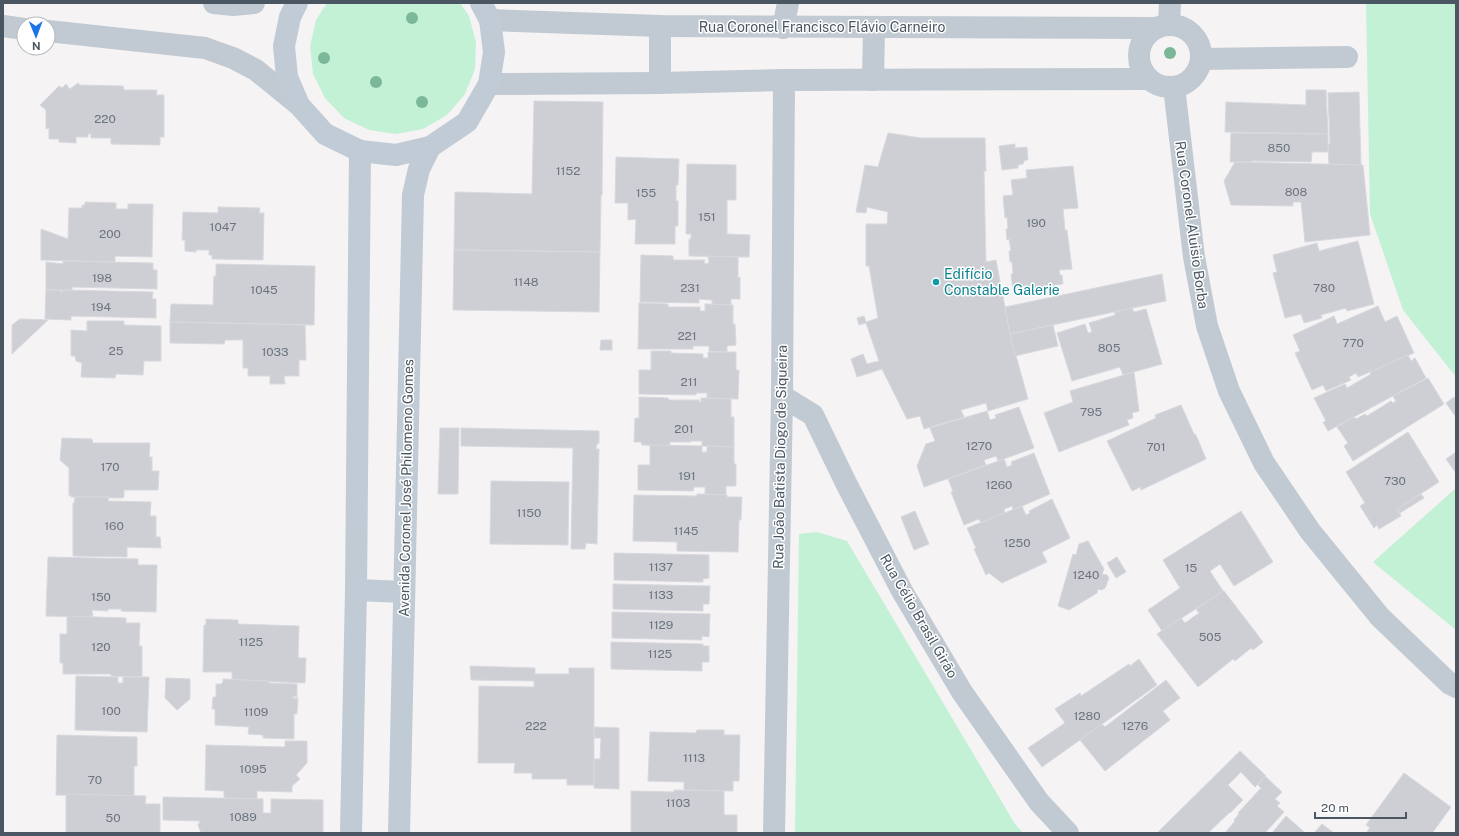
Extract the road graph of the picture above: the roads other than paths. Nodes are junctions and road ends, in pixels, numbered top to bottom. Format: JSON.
{"nodes":[{"id":1,"x":214,"y":3,"type":"edge"},
{"id":2,"x":254,"y":3,"type":"edge"},
{"id":3,"x":297,"y":3,"type":"edge"},
{"id":4,"x":788,"y":3,"type":"edge"},
{"id":5,"x":1170,"y":3,"type":"edge"},
{"id":6,"x":485,"y":12,"type":"edge"},
{"id":7,"x":3,"y":26,"type":"edge"},
{"id":8,"x":660,"y":26,"type":"junction"},
{"id":9,"x":1162,"y":26,"type":"junction"},
{"id":10,"x":16,"y":28,"type":"edge"},
{"id":11,"x":783,"y":28,"type":"junction"},
{"id":12,"x":874,"y":28,"type":"junction"},
{"id":13,"x":56,"y":32,"type":"edge"},
{"id":14,"x":1347,"y":57,"type":"dead end"},
{"id":15,"x":1201,"y":59,"type":"junction"},
{"id":16,"x":1149,"y":79,"type":"junction"},
{"id":17,"x":784,"y":80,"type":"junction"},
{"id":18,"x":873,"y":80,"type":"junction"},
{"id":19,"x":660,"y":83,"type":"junction"},
{"id":20,"x":489,"y":84,"type":"junction"},
{"id":21,"x":1174,"y":87,"type":"junction"},
{"id":22,"x":299,"y":104,"type":"junction"},
{"id":23,"x":430,"y":147,"type":"junction"},
{"id":24,"x":360,"y":151,"type":"junction"},
{"id":25,"x":782,"y":396,"type":"junction"},
{"id":26,"x":356,"y":590,"type":"junction"},
{"id":27,"x":404,"y":592,"type":"junction"},
{"id":28,"x":1456,"y":687,"type":"edge"},
{"id":29,"x":351,"y":833,"type":"edge"},
{"id":30,"x":399,"y":833,"type":"edge"},
{"id":31,"x":774,"y":833,"type":"edge"},
{"id":32,"x":1068,"y":833,"type":"edge"}],
"edges":[{"from":1,"to":2,"type":"street"},
{"from":3,"to":22,"type":"main road"},
{"from":4,"to":11,"type":"street"},
{"from":5,"to":9,"type":"street"},
{"from":6,"to":8,"type":"street","name":"Rua Coronel Francisco Flávio Carneiro"},
{"from":6,"to":20,"type":"main road"},
{"from":7,"to":10,"type":"street"},
{"from":8,"to":11,"type":"street","name":"Rua Coronel Francisco Flávio Carneiro"},
{"from":8,"to":19,"type":"street"},
{"from":9,"to":12,"type":"street","name":"Rua Coronel Francisco Flávio Carneiro"},
{"from":9,"to":15,"type":"street"},
{"from":9,"to":16,"type":"street"},
{"from":11,"to":12,"type":"street","name":"Rua Coronel Francisco Flávio Carneiro"},
{"from":12,"to":18,"type":"street"},
{"from":13,"to":22,"type":"street"},
{"from":14,"to":15,"type":"street"},
{"from":15,"to":21,"type":"street"},
{"from":16,"to":18,"type":"street"},
{"from":16,"to":21,"type":"street"},
{"from":17,"to":18,"type":"street"},
{"from":17,"to":19,"type":"street"},
{"from":17,"to":25,"type":"street","name":"Rua João Batista Diogo de Siqueira"},
{"from":19,"to":20,"type":"street"},
{"from":20,"to":23,"type":"main road"},
{"from":21,"to":28,"type":"street","name":"Rua Coronel Aluisio Borba"},
{"from":22,"to":24,"type":"main road"},
{"from":23,"to":24,"type":"main road"},
{"from":23,"to":27,"type":"main road","name":"Avenida Coronel José Philomeno Gomes"},
{"from":24,"to":26,"type":"main road"},
{"from":25,"to":31,"type":"street","name":"Rua João Batista Diogo de Siqueira"},
{"from":25,"to":32,"type":"street","name":"Rua Célio Brasil Girão"},
{"from":26,"to":27,"type":"main road"},
{"from":26,"to":29,"type":"main road"},
{"from":27,"to":30,"type":"main road","name":"Avenida Coronel José Philomeno Gomes"}]}
